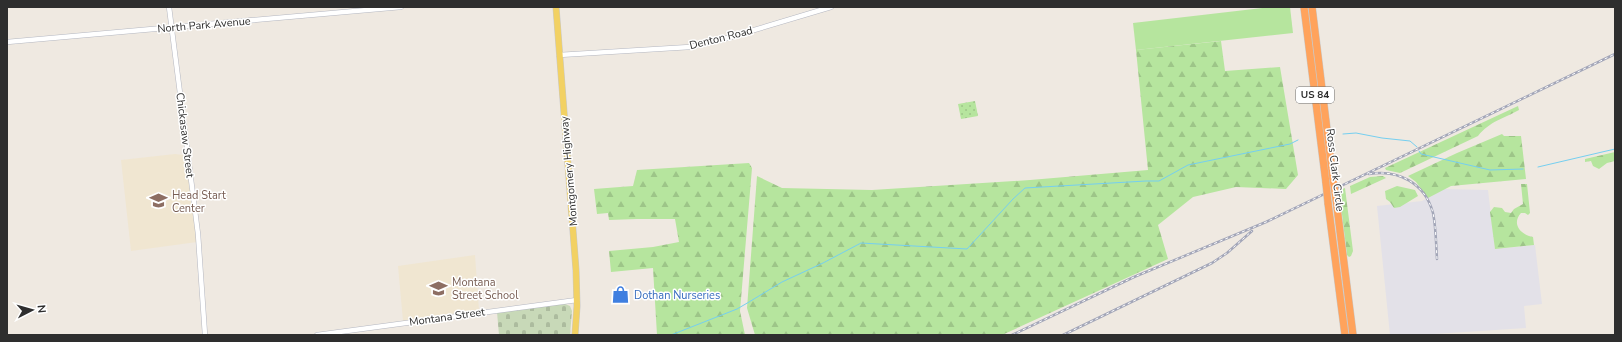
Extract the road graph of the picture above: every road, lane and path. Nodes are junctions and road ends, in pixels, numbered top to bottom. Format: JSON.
{"nodes":[{"id":1,"x":169,"y":7,"type":"edge"},
{"id":2,"x":401,"y":7,"type":"edge"},
{"id":3,"x":556,"y":7,"type":"edge"},
{"id":4,"x":831,"y":7,"type":"edge"},
{"id":5,"x":1304,"y":7,"type":"edge"},
{"id":6,"x":1312,"y":7,"type":"edge"},
{"id":7,"x":171,"y":28,"type":"junction"},
{"id":8,"x":7,"y":42,"type":"edge"},
{"id":9,"x":559,"y":55,"type":"junction"},
{"id":10,"x":577,"y":300,"type":"junction"},
{"id":11,"x":1344,"y":333,"type":"edge"},
{"id":12,"x":205,"y":335,"type":"edge"},
{"id":13,"x":317,"y":335,"type":"edge"},
{"id":14,"x":575,"y":335,"type":"edge"},
{"id":15,"x":1353,"y":335,"type":"edge"}],
"edges":[{"from":1,"to":7,"type":"street","name":"Chickasaw Street"},
{"from":2,"to":7,"type":"street","name":"North Park Avenue"},
{"from":3,"to":9,"type":"main road","name":"Montgomery Highway"},
{"from":4,"to":9,"type":"street","name":"Denton Road"},
{"from":5,"to":11,"type":"highway","name":"Ross Clark Circle","number":"US 84","bridge":true},
{"from":6,"to":15,"type":"highway","name":"Ross Clark Circle","number":"US 84","bridge":true},
{"from":7,"to":8,"type":"street","name":"North Park Avenue"},
{"from":7,"to":12,"type":"street","name":"Chickasaw Street"},
{"from":9,"to":10,"type":"main road","name":"Montgomery Highway"},
{"from":10,"to":13,"type":"street","name":"Montana Street"},
{"from":10,"to":14,"type":"main road","name":"Montgomery Highway"}]}
